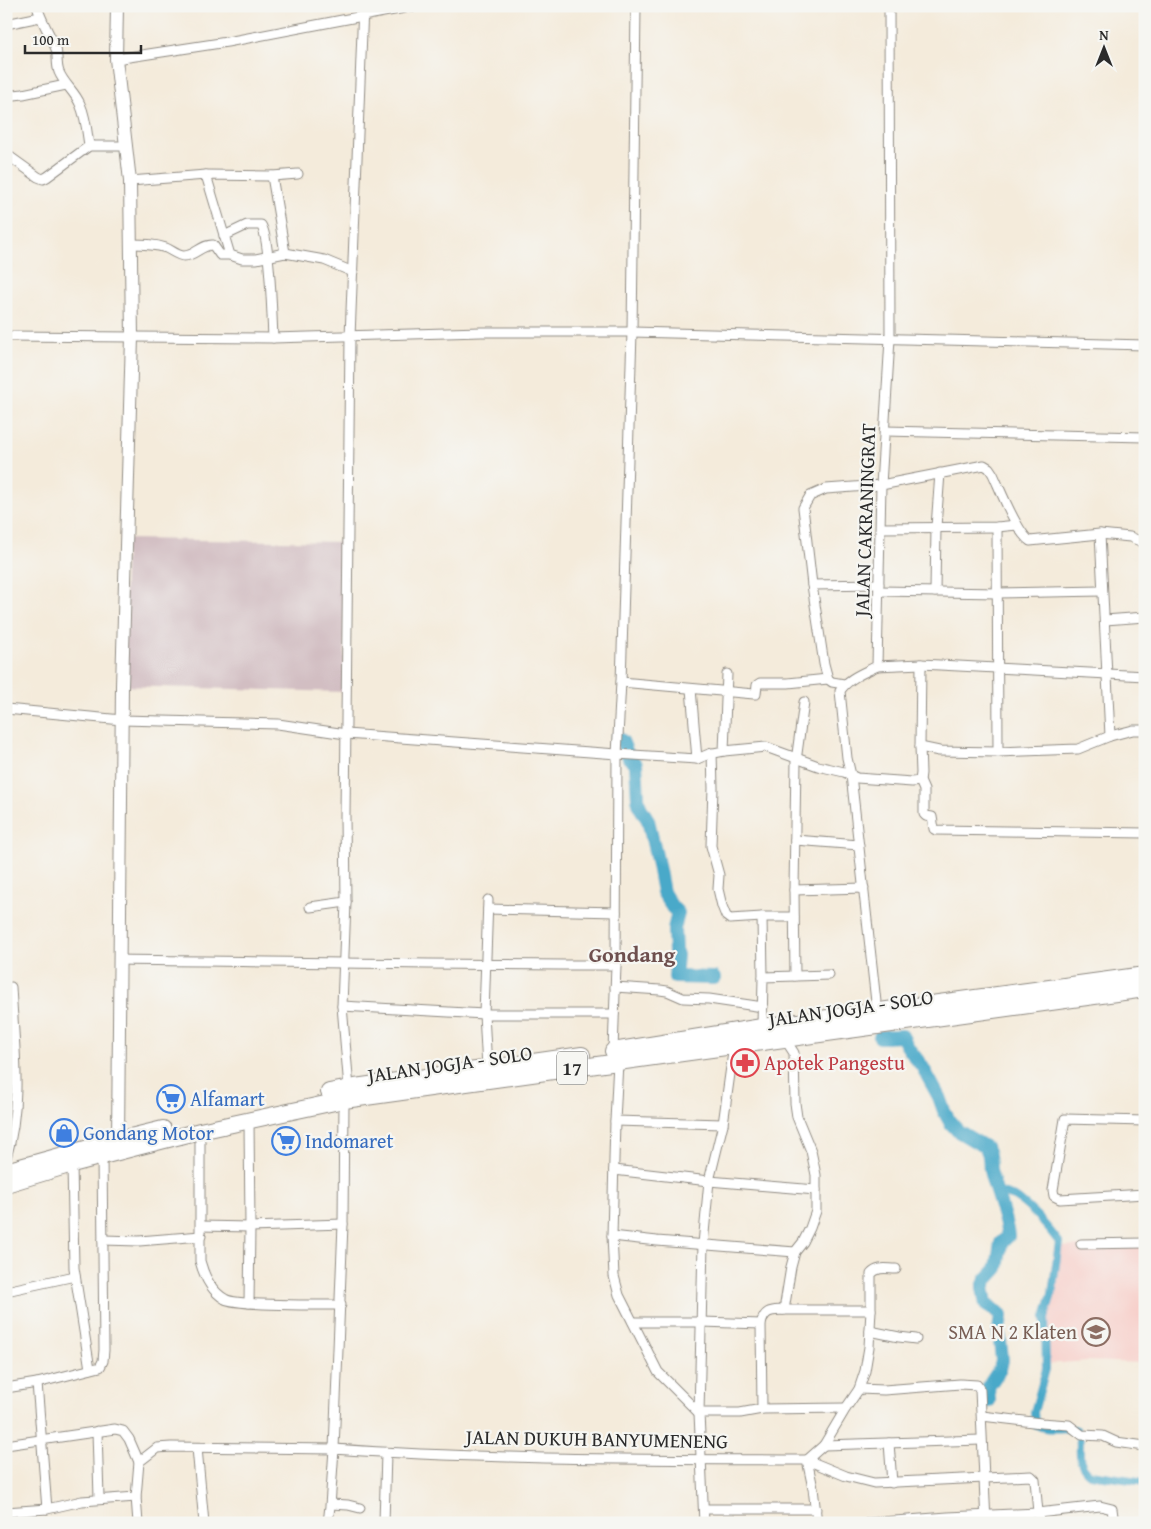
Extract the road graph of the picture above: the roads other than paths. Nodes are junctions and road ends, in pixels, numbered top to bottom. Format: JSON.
{"nodes":[{"id":1,"x":37,"y":6,"type":"edge"},
{"id":2,"x":117,"y":6,"type":"edge"},
{"id":3,"x":363,"y":6,"type":"edge"},
{"id":4,"x":415,"y":6,"type":"edge"},
{"id":5,"x":636,"y":6,"type":"edge"},
{"id":6,"x":889,"y":6,"type":"edge"},
{"id":7,"x":40,"y":17,"type":"junction"},
{"id":8,"x":363,"y":17,"type":"junction"},
{"id":9,"x":6,"y":24,"type":"edge"},
{"id":10,"x":116,"y":59,"type":"junction"},
{"id":11,"x":66,"y":85,"type":"junction"},
{"id":12,"x":6,"y":96,"type":"edge"},
{"id":13,"x":89,"y":146,"type":"junction"},
{"id":14,"x":125,"y":146,"type":"junction"},
{"id":15,"x":6,"y":154,"type":"edge"},
{"id":16,"x":298,"y":174,"type":"dead end"},
{"id":17,"x":206,"y":175,"type":"junction"},
{"id":18,"x":272,"y":176,"type":"junction"},
{"id":19,"x":130,"y":181,"type":"junction"},
{"id":20,"x":224,"y":236,"type":"junction"},
{"id":21,"x":131,"y":244,"type":"junction"},
{"id":22,"x":285,"y":252,"type":"junction"},
{"id":23,"x":230,"y":255,"type":"junction"},
{"id":24,"x":268,"y":256,"type":"junction"},
{"id":25,"x":353,"y":272,"type":"junction"},
{"id":26,"x":632,"y":332,"type":"junction"},
{"id":27,"x":6,"y":336,"type":"edge"},
{"id":28,"x":132,"y":337,"type":"junction"},
{"id":29,"x":350,"y":337,"type":"junction"},
{"id":30,"x":273,"y":338,"type":"junction"},
{"id":31,"x":890,"y":339,"type":"junction"},
{"id":32,"x":1145,"y":345,"type":"edge"},
{"id":33,"x":885,"y":430,"type":"junction"},
{"id":34,"x":1145,"y":437,"type":"edge"},
{"id":35,"x":940,"y":474,"type":"junction"},
{"id":36,"x":881,"y":485,"type":"junction"},
{"id":37,"x":1017,"y":525,"type":"junction"},
{"id":38,"x":936,"y":527,"type":"junction"},
{"id":39,"x":998,"y":527,"type":"junction"},
{"id":40,"x":881,"y":528,"type":"junction"},
{"id":41,"x":1100,"y":534,"type":"junction"},
{"id":42,"x":1145,"y":543,"type":"edge"},
{"id":43,"x":812,"y":585,"type":"junction"},
{"id":44,"x":879,"y":587,"type":"junction"},
{"id":45,"x":1102,"y":591,"type":"junction"},
{"id":46,"x":935,"y":592,"type":"junction"},
{"id":47,"x":998,"y":593,"type":"junction"},
{"id":48,"x":1145,"y":617,"type":"edge"},
{"id":49,"x":1105,"y":620,"type":"junction"},
{"id":50,"x":921,"y":664,"type":"junction"},
{"id":51,"x":877,"y":666,"type":"junction"},
{"id":52,"x":996,"y":669,"type":"junction"},
{"id":53,"x":727,"y":674,"type":"dead end"},
{"id":54,"x":1107,"y":675,"type":"junction"},
{"id":55,"x":1145,"y":676,"type":"edge"},
{"id":56,"x":828,"y":679,"type":"junction"},
{"id":57,"x":621,"y":682,"type":"junction"},
{"id":58,"x":844,"y":684,"type":"junction"},
{"id":59,"x":691,"y":690,"type":"junction"},
{"id":60,"x":726,"y":692,"type":"junction"},
{"id":61,"x":804,"y":702,"type":"dead end"},
{"id":62,"x":6,"y":709,"type":"edge"},
{"id":63,"x":122,"y":720,"type":"junction"},
{"id":64,"x":1145,"y":730,"type":"edge"},
{"id":65,"x":346,"y":734,"type":"junction"},
{"id":66,"x":1110,"y":736,"type":"junction"},
{"id":67,"x":920,"y":747,"type":"junction"},
{"id":68,"x":724,"y":751,"type":"junction"},
{"id":69,"x":998,"y":752,"type":"junction"},
{"id":70,"x":712,"y":753,"type":"junction"},
{"id":71,"x":617,"y":754,"type":"junction"},
{"id":72,"x":797,"y":757,"type":"junction"},
{"id":73,"x":697,"y":759,"type":"junction"},
{"id":74,"x":851,"y":775,"type":"junction"},
{"id":75,"x":920,"y":781,"type":"junction"},
{"id":76,"x":1145,"y":833,"type":"edge"},
{"id":77,"x":795,"y":840,"type":"junction"},
{"id":78,"x":859,"y":845,"type":"junction"},
{"id":79,"x":864,"y":888,"type":"junction"},
{"id":80,"x":794,"y":890,"type":"junction"},
{"id":81,"x":346,"y":902,"type":"junction"},
{"id":82,"x":310,"y":907,"type":"dead end"},
{"id":83,"x":616,"y":912,"type":"junction"},
{"id":84,"x":762,"y":917,"type":"junction"},
{"id":85,"x":794,"y":917,"type":"junction"},
{"id":86,"x":120,"y":960,"type":"junction"},
{"id":87,"x":345,"y":962,"type":"junction"},
{"id":88,"x":486,"y":965,"type":"junction"},
{"id":89,"x":616,"y":966,"type":"junction"},
{"id":90,"x":829,"y":975,"type":"dead end"},
{"id":91,"x":1145,"y":975,"type":"edge"},
{"id":92,"x":763,"y":976,"type":"junction"},
{"id":93,"x":795,"y":976,"type":"junction"},
{"id":94,"x":11,"y":987,"type":"dead end"},
{"id":95,"x":615,"y":987,"type":"junction"},
{"id":96,"x":1145,"y":989,"type":"edge"},
{"id":97,"x":342,"y":1006,"type":"junction"},
{"id":98,"x":763,"y":1006,"type":"junction"},
{"id":99,"x":877,"y":1011,"type":"junction"},
{"id":100,"x":484,"y":1014,"type":"junction"},
{"id":101,"x":614,"y":1014,"type":"junction"},
{"id":102,"x":762,"y":1026,"type":"junction"},
{"id":103,"x":782,"y":1031,"type":"junction"},
{"id":104,"x":10,"y":1036,"type":"edge"},
{"id":105,"x":734,"y":1045,"type":"junction"},
{"id":106,"x":616,"y":1056,"type":"junction"},
{"id":107,"x":487,"y":1068,"type":"junction"},
{"id":108,"x":346,"y":1094,"type":"junction"},
{"id":109,"x":249,"y":1120,"type":"junction"},
{"id":110,"x":615,"y":1121,"type":"junction"},
{"id":111,"x":1145,"y":1121,"type":"edge"},
{"id":112,"x":723,"y":1124,"type":"junction"},
{"id":113,"x":200,"y":1131,"type":"junction"},
{"id":114,"x":118,"y":1140,"type":"junction"},
{"id":115,"x":102,"y":1156,"type":"junction"},
{"id":116,"x":6,"y":1158,"type":"edge"},
{"id":117,"x":72,"y":1164,"type":"junction"},
{"id":118,"x":614,"y":1170,"type":"junction"},
{"id":119,"x":6,"y":1171,"type":"edge"},
{"id":120,"x":709,"y":1181,"type":"junction"},
{"id":121,"x":6,"y":1184,"type":"edge"},
{"id":122,"x":816,"y":1190,"type":"junction"},
{"id":123,"x":1145,"y":1194,"type":"edge"},
{"id":124,"x":343,"y":1224,"type":"junction"},
{"id":125,"x":201,"y":1226,"type":"junction"},
{"id":126,"x":250,"y":1227,"type":"junction"},
{"id":127,"x":201,"y":1236,"type":"junction"},
{"id":128,"x":612,"y":1236,"type":"junction"},
{"id":129,"x":103,"y":1240,"type":"junction"},
{"id":130,"x":1145,"y":1243,"type":"edge"},
{"id":131,"x":703,"y":1244,"type":"junction"},
{"id":132,"x":1081,"y":1244,"type":"dead end"},
{"id":133,"x":795,"y":1252,"type":"junction"},
{"id":134,"x":896,"y":1269,"type":"dead end"},
{"id":135,"x":74,"y":1276,"type":"junction"},
{"id":136,"x":6,"y":1291,"type":"edge"},
{"id":137,"x":249,"y":1303,"type":"junction"},
{"id":138,"x":340,"y":1305,"type":"junction"},
{"id":139,"x":784,"y":1310,"type":"junction"},
{"id":140,"x":871,"y":1310,"type":"junction"},
{"id":141,"x":633,"y":1322,"type":"junction"},
{"id":142,"x":702,"y":1322,"type":"junction"},
{"id":143,"x":761,"y":1324,"type":"junction"},
{"id":144,"x":870,"y":1331,"type":"junction"},
{"id":145,"x":916,"y":1339,"type":"dead end"},
{"id":146,"x":90,"y":1370,"type":"junction"},
{"id":147,"x":37,"y":1383,"type":"junction"},
{"id":148,"x":6,"y":1388,"type":"edge"},
{"id":149,"x":859,"y":1389,"type":"junction"},
{"id":150,"x":846,"y":1408,"type":"junction"},
{"id":151,"x":762,"y":1409,"type":"junction"},
{"id":152,"x":699,"y":1413,"type":"junction"},
{"id":153,"x":982,"y":1416,"type":"junction"},
{"id":154,"x":98,"y":1431,"type":"junction"},
{"id":155,"x":42,"y":1439,"type":"junction"},
{"id":156,"x":982,"y":1440,"type":"junction"},
{"id":157,"x":889,"y":1443,"type":"junction"},
{"id":158,"x":6,"y":1445,"type":"edge"},
{"id":159,"x":824,"y":1445,"type":"junction"},
{"id":160,"x":1145,"y":1446,"type":"edge"},
{"id":161,"x":197,"y":1448,"type":"junction"},
{"id":162,"x":334,"y":1449,"type":"junction"},
{"id":163,"x":386,"y":1453,"type":"junction"},
{"id":164,"x":702,"y":1459,"type":"junction"},
{"id":165,"x":807,"y":1460,"type":"junction"},
{"id":166,"x":139,"y":1462,"type":"junction"},
{"id":167,"x":983,"y":1479,"type":"junction"},
{"id":168,"x":892,"y":1483,"type":"junction"},
{"id":169,"x":136,"y":1497,"type":"junction"},
{"id":170,"x":99,"y":1498,"type":"junction"},
{"id":171,"x":330,"y":1504,"type":"junction"},
{"id":172,"x":360,"y":1508,"type":"dead end"},
{"id":173,"x":47,"y":1509,"type":"junction"},
{"id":174,"x":704,"y":1509,"type":"junction"},
{"id":175,"x":816,"y":1509,"type":"junction"},
{"id":176,"x":6,"y":1512,"type":"edge"},
{"id":177,"x":1038,"y":1513,"type":"junction"},
{"id":178,"x":985,"y":1519,"type":"edge"},
{"id":179,"x":138,"y":1523,"type":"edge"},
{"id":180,"x":204,"y":1523,"type":"edge"},
{"id":181,"x":328,"y":1523,"type":"edge"},
{"id":182,"x":384,"y":1523,"type":"edge"},
{"id":183,"x":704,"y":1523,"type":"edge"},
{"id":184,"x":817,"y":1523,"type":"edge"},
{"id":185,"x":868,"y":1523,"type":"edge"},
{"id":186,"x":1039,"y":1523,"type":"edge"},
{"id":187,"x":1114,"y":1523,"type":"edge"}],
"edges":[{"from":1,"to":7,"type":"street"},
{"from":2,"to":10,"type":"street"},
{"from":3,"to":8,"type":"street"},
{"from":4,"to":8,"type":"street"},
{"from":5,"to":26,"type":"street"},
{"from":6,"to":31,"type":"street","name":"JALAN CAKRANINGRAT"},
{"from":7,"to":9,"type":"street"},
{"from":7,"to":11,"type":"street"},
{"from":8,"to":10,"type":"street"},
{"from":8,"to":25,"type":"street"},
{"from":10,"to":14,"type":"street"},
{"from":11,"to":12,"type":"street"},
{"from":11,"to":13,"type":"street"},
{"from":13,"to":14,"type":"street"},
{"from":13,"to":15,"type":"street"},
{"from":14,"to":19,"type":"street"},
{"from":16,"to":18,"type":"street"},
{"from":17,"to":18,"type":"street"},
{"from":17,"to":19,"type":"street"},
{"from":17,"to":20,"type":"street"},
{"from":18,"to":22,"type":"street"},
{"from":19,"to":21,"type":"street"},
{"from":20,"to":23,"type":"street"},
{"from":20,"to":24,"type":"street"},
{"from":21,"to":23,"type":"street"},
{"from":21,"to":28,"type":"street"},
{"from":22,"to":24,"type":"street"},
{"from":22,"to":25,"type":"street"},
{"from":23,"to":24,"type":"street"},
{"from":24,"to":30,"type":"street"},
{"from":25,"to":29,"type":"street"},
{"from":26,"to":29,"type":"street"},
{"from":26,"to":31,"type":"street"},
{"from":26,"to":57,"type":"street"},
{"from":27,"to":28,"type":"street"},
{"from":28,"to":30,"type":"street"},
{"from":28,"to":63,"type":"street"},
{"from":29,"to":30,"type":"street"},
{"from":29,"to":65,"type":"street"},
{"from":31,"to":32,"type":"street"},
{"from":31,"to":33,"type":"street","name":"JALAN CAKRANINGRAT"},
{"from":33,"to":34,"type":"street"},
{"from":33,"to":36,"type":"street","name":"JALAN CAKRANINGRAT"},
{"from":35,"to":36,"type":"street"},
{"from":35,"to":37,"type":"street"},
{"from":35,"to":38,"type":"street"},
{"from":36,"to":40,"type":"street","name":"JALAN CAKRANINGRAT"},
{"from":36,"to":43,"type":"street"},
{"from":37,"to":39,"type":"street"},
{"from":37,"to":41,"type":"street"},
{"from":38,"to":39,"type":"street"},
{"from":38,"to":40,"type":"street"},
{"from":38,"to":46,"type":"street"},
{"from":39,"to":47,"type":"street"},
{"from":40,"to":44,"type":"street","name":"JALAN CAKRANINGRAT"},
{"from":41,"to":42,"type":"street"},
{"from":41,"to":45,"type":"street"},
{"from":43,"to":44,"type":"street"},
{"from":43,"to":56,"type":"street"},
{"from":44,"to":46,"type":"street"},
{"from":44,"to":51,"type":"street","name":"JALAN CAKRANINGRAT"},
{"from":45,"to":47,"type":"street"},
{"from":45,"to":49,"type":"street"},
{"from":46,"to":47,"type":"street"},
{"from":47,"to":52,"type":"street"},
{"from":48,"to":49,"type":"street"},
{"from":49,"to":54,"type":"street"},
{"from":50,"to":51,"type":"street"},
{"from":50,"to":52,"type":"street"},
{"from":50,"to":67,"type":"street"},
{"from":51,"to":58,"type":"street"},
{"from":52,"to":54,"type":"street"},
{"from":52,"to":69,"type":"street"},
{"from":53,"to":60,"type":"street"},
{"from":54,"to":55,"type":"street"},
{"from":54,"to":66,"type":"street"},
{"from":56,"to":58,"type":"street"},
{"from":56,"to":60,"type":"street"},
{"from":57,"to":59,"type":"street"},
{"from":57,"to":71,"type":"street"},
{"from":58,"to":74,"type":"street"},
{"from":59,"to":60,"type":"street"},
{"from":59,"to":73,"type":"street"},
{"from":60,"to":68,"type":"street"},
{"from":61,"to":72,"type":"street"},
{"from":62,"to":63,"type":"street"},
{"from":63,"to":65,"type":"street"},
{"from":63,"to":86,"type":"street"},
{"from":64,"to":66,"type":"street"},
{"from":65,"to":71,"type":"street"},
{"from":65,"to":81,"type":"street"},
{"from":66,"to":69,"type":"street"},
{"from":67,"to":69,"type":"street"},
{"from":67,"to":75,"type":"street"},
{"from":68,"to":70,"type":"street"},
{"from":68,"to":72,"type":"street"},
{"from":70,"to":73,"type":"street"},
{"from":70,"to":84,"type":"street"},
{"from":71,"to":73,"type":"street"},
{"from":71,"to":83,"type":"street"},
{"from":72,"to":74,"type":"street"},
{"from":72,"to":77,"type":"street"},
{"from":74,"to":75,"type":"street"},
{"from":74,"to":78,"type":"street"},
{"from":75,"to":76,"type":"street"},
{"from":77,"to":78,"type":"street"},
{"from":77,"to":80,"type":"street"},
{"from":78,"to":79,"type":"street"},
{"from":79,"to":80,"type":"street"},
{"from":79,"to":99,"type":"street"},
{"from":80,"to":85,"type":"street"},
{"from":81,"to":82,"type":"street"},
{"from":81,"to":87,"type":"street"},
{"from":83,"to":88,"type":"street"},
{"from":83,"to":89,"type":"street"},
{"from":84,"to":85,"type":"street"},
{"from":84,"to":92,"type":"street"},
{"from":85,"to":93,"type":"street"},
{"from":86,"to":87,"type":"street"},
{"from":86,"to":114,"type":"street"},
{"from":87,"to":88,"type":"street"},
{"from":87,"to":97,"type":"street"},
{"from":88,"to":89,"type":"street"},
{"from":88,"to":100,"type":"street"},
{"from":89,"to":95,"type":"street"},
{"from":90,"to":93,"type":"street"},
{"from":91,"to":99,"type":"highway","name":"JALAN JOGJA - SOLO","number":"17"},
{"from":92,"to":93,"type":"street"},
{"from":92,"to":98,"type":"street"},
{"from":94,"to":104,"type":"street"},
{"from":95,"to":98,"type":"street"},
{"from":95,"to":101,"type":"street"},
{"from":96,"to":103,"type":"highway","name":"JALAN JOGJA - SOLO","number":"17"},
{"from":97,"to":100,"type":"street"},
{"from":97,"to":108,"type":"street"},
{"from":98,"to":102,"type":"street"},
{"from":99,"to":103,"type":"highway","name":"JALAN JOGJA - SOLO","number":"17"},
{"from":100,"to":101,"type":"street"},
{"from":100,"to":107,"type":"street"},
{"from":101,"to":106,"type":"street"},
{"from":102,"to":103,"type":"highway","name":"JALAN JOGJA - SOLO","number":"17"},
{"from":102,"to":106,"type":"highway","name":"JALAN JOGJA - SOLO","number":"17"},
{"from":103,"to":105,"type":"highway","name":"JALAN JOGJA - SOLO","number":"17"},
{"from":103,"to":122,"type":"street"},
{"from":104,"to":116,"type":"street"},
{"from":105,"to":106,"type":"highway","name":"JALAN JOGJA - SOLO","number":"17"},
{"from":105,"to":112,"type":"street"},
{"from":106,"to":107,"type":"highway","name":"JALAN JOGJA - SOLO","number":"17"},
{"from":106,"to":108,"type":"highway","name":"JALAN JOGJA - SOLO","number":"17"},
{"from":106,"to":110,"type":"street"},
{"from":107,"to":108,"type":"highway","name":"JALAN JOGJA - SOLO","number":"17"},
{"from":108,"to":109,"type":"highway","name":"JALAN JOGJA - SOLO","number":"17"},
{"from":108,"to":114,"type":"highway","name":"JALAN JOGJA - SOLO","number":"17"},
{"from":108,"to":124,"type":"street"},
{"from":109,"to":113,"type":"highway","name":"JALAN JOGJA - SOLO","number":"17"},
{"from":109,"to":126,"type":"street"},
{"from":110,"to":112,"type":"street"},
{"from":110,"to":118,"type":"street"},
{"from":111,"to":123,"type":"street"},
{"from":112,"to":120,"type":"street"},
{"from":113,"to":115,"type":"highway","name":"JALAN JOGJA - SOLO","number":"17"},
{"from":113,"to":125,"type":"street"},
{"from":114,"to":119,"type":"highway","name":"JALAN JOGJA - SOLO","number":"17"},
{"from":115,"to":117,"type":"highway","name":"JALAN JOGJA - SOLO","number":"17"},
{"from":115,"to":129,"type":"street"},
{"from":117,"to":121,"type":"highway","name":"JALAN JOGJA - SOLO","number":"17"},
{"from":117,"to":135,"type":"street"},
{"from":118,"to":120,"type":"street"},
{"from":118,"to":128,"type":"street"},
{"from":120,"to":122,"type":"street"},
{"from":120,"to":131,"type":"street"},
{"from":122,"to":133,"type":"street"},
{"from":124,"to":126,"type":"street"},
{"from":124,"to":138,"type":"street"},
{"from":125,"to":126,"type":"street"},
{"from":125,"to":127,"type":"street"},
{"from":126,"to":137,"type":"street"},
{"from":127,"to":129,"type":"street"},
{"from":127,"to":137,"type":"street"},
{"from":128,"to":131,"type":"street"},
{"from":128,"to":141,"type":"street"},
{"from":129,"to":146,"type":"street"},
{"from":130,"to":132,"type":"street"},
{"from":131,"to":133,"type":"street"},
{"from":131,"to":142,"type":"street"},
{"from":133,"to":139,"type":"street"},
{"from":134,"to":140,"type":"street"},
{"from":135,"to":136,"type":"street"},
{"from":135,"to":146,"type":"street"},
{"from":137,"to":138,"type":"street"},
{"from":138,"to":162,"type":"street"},
{"from":139,"to":140,"type":"street"},
{"from":139,"to":143,"type":"street"},
{"from":140,"to":144,"type":"street"},
{"from":141,"to":142,"type":"street"},
{"from":141,"to":152,"type":"street"},
{"from":142,"to":143,"type":"street"},
{"from":142,"to":152,"type":"street"},
{"from":143,"to":151,"type":"street"},
{"from":144,"to":145,"type":"street"},
{"from":144,"to":149,"type":"street"},
{"from":146,"to":147,"type":"street"},
{"from":147,"to":148,"type":"street"},
{"from":147,"to":155,"type":"street"},
{"from":149,"to":150,"type":"street"},
{"from":149,"to":153,"type":"street"},
{"from":150,"to":151,"type":"street"},
{"from":150,"to":159,"type":"street"},
{"from":151,"to":152,"type":"street"},
{"from":152,"to":164,"type":"street"},
{"from":153,"to":156,"type":"street"},
{"from":153,"to":160,"type":"street"},
{"from":154,"to":155,"type":"street"},
{"from":154,"to":166,"type":"street"},
{"from":154,"to":170,"type":"street"},
{"from":155,"to":158,"type":"street"},
{"from":155,"to":173,"type":"street"},
{"from":156,"to":157,"type":"street"},
{"from":156,"to":167,"type":"street"},
{"from":157,"to":159,"type":"street"},
{"from":157,"to":168,"type":"street"},
{"from":159,"to":165,"type":"street"},
{"from":161,"to":162,"type":"street","name":"JALAN DUKUH BANYUMENENG"},
{"from":161,"to":166,"type":"street","name":"JALAN DUKUH BANYUMENENG"},
{"from":161,"to":180,"type":"street"},
{"from":162,"to":163,"type":"street","name":"JALAN DUKUH BANYUMENENG"},
{"from":162,"to":171,"type":"street"},
{"from":163,"to":164,"type":"street","name":"JALAN DUKUH BANYUMENENG"},
{"from":163,"to":182,"type":"street"},
{"from":164,"to":165,"type":"street","name":"JALAN DUKUH BANYUMENENG"},
{"from":164,"to":174,"type":"street"},
{"from":165,"to":168,"type":"street"},
{"from":165,"to":175,"type":"street"},
{"from":166,"to":169,"type":"street"},
{"from":167,"to":168,"type":"street"},
{"from":167,"to":177,"type":"street"},
{"from":167,"to":178,"type":"street"},
{"from":169,"to":170,"type":"street"},
{"from":169,"to":179,"type":"street"},
{"from":170,"to":173,"type":"street"},
{"from":171,"to":172,"type":"street"},
{"from":171,"to":181,"type":"street"},
{"from":173,"to":176,"type":"street"},
{"from":174,"to":175,"type":"street"},
{"from":174,"to":183,"type":"street"},
{"from":175,"to":184,"type":"street"},
{"from":177,"to":178,"type":"street"},
{"from":177,"to":186,"type":"street"},
{"from":177,"to":187,"type":"street"},
{"from":178,"to":185,"type":"street"}]}
